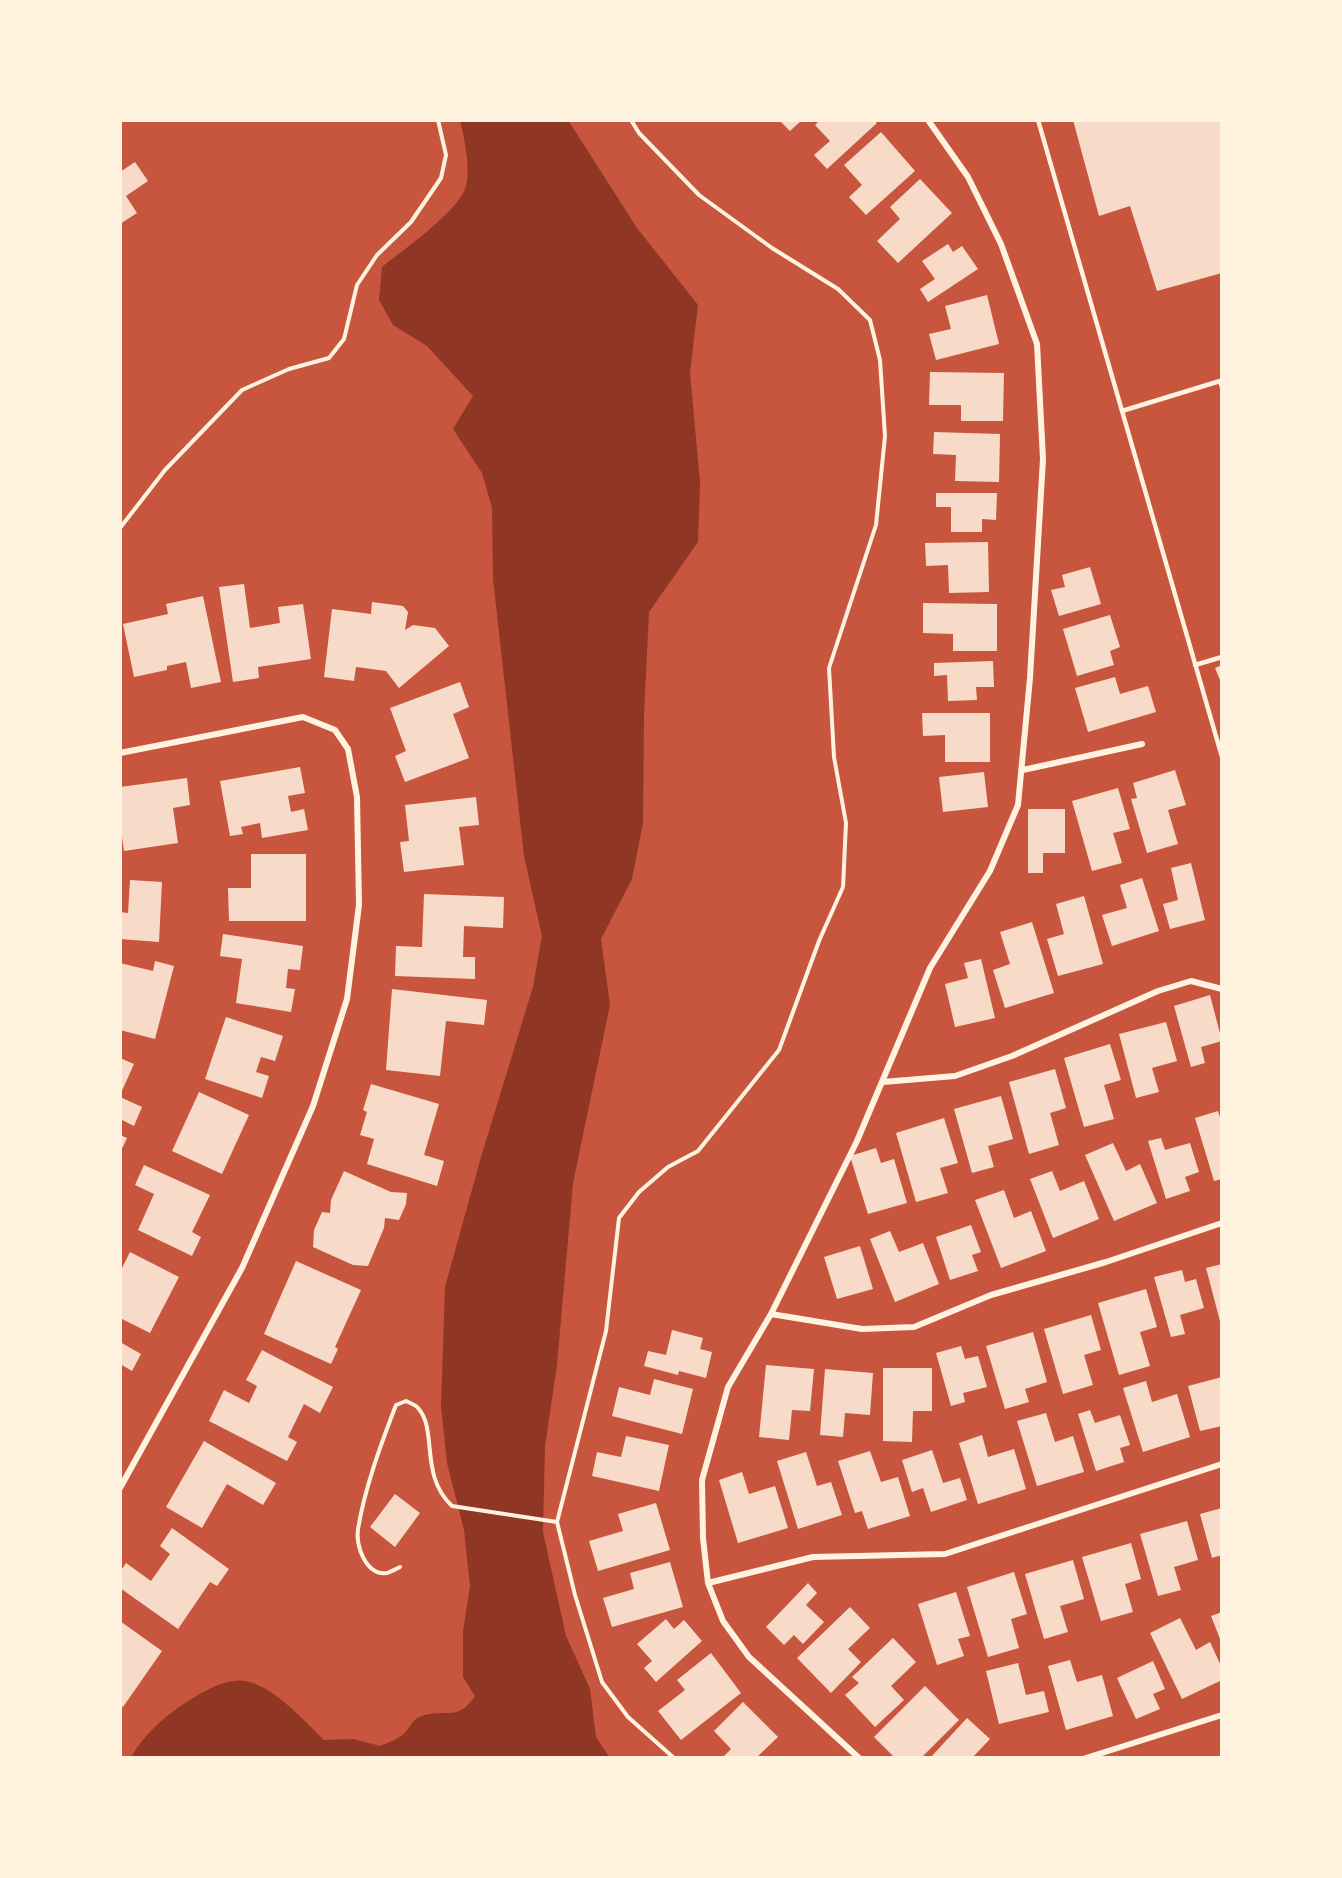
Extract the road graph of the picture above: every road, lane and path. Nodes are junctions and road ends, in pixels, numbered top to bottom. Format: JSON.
{"nodes":[{"id":1,"x":438,"y":120,"type":"edge"},
{"id":2,"x":631,"y":120,"type":"edge"},
{"id":3,"x":928,"y":120,"type":"edge"},
{"id":4,"x":1038,"y":120,"type":"edge"},
{"id":5,"x":1222,"y":387,"type":"edge"},
{"id":6,"x":1122,"y":411,"type":"junction"},
{"id":7,"x":120,"y":528,"type":"edge"},
{"id":8,"x":1222,"y":657,"type":"edge"},
{"id":9,"x":1195,"y":665,"type":"junction"},
{"id":10,"x":1142,"y":744,"type":"dead end"},
{"id":11,"x":120,"y":753,"type":"edge"},
{"id":12,"x":1222,"y":758,"type":"edge"},
{"id":13,"x":1023,"y":770,"type":"junction"},
{"id":14,"x":1222,"y":989,"type":"edge"},
{"id":15,"x":883,"y":1082,"type":"junction"},
{"id":16,"x":1222,"y":1223,"type":"edge"},
{"id":17,"x":771,"y":1314,"type":"junction"},
{"id":18,"x":1222,"y":1464,"type":"edge"},
{"id":19,"x":120,"y":1488,"type":"edge"},
{"id":20,"x":557,"y":1522,"type":"junction"},
{"id":21,"x":400,"y":1567,"type":"dead end"},
{"id":22,"x":708,"y":1582,"type":"junction"},
{"id":23,"x":1222,"y":1715,"type":"edge"},
{"id":24,"x":674,"y":1758,"type":"edge"},
{"id":25,"x":859,"y":1758,"type":"edge"},
{"id":26,"x":1086,"y":1758,"type":"edge"}],
"edges":[{"from":1,"to":7,"type":"path"},
{"from":2,"to":20,"type":"path"},
{"from":3,"to":13,"type":"street"},
{"from":4,"to":6,"type":"lane"},
{"from":5,"to":6,"type":"lane"},
{"from":6,"to":9,"type":"lane"},
{"from":8,"to":9,"type":"lane"},
{"from":9,"to":12,"type":"lane"},
{"from":10,"to":13,"type":"street"},
{"from":11,"to":19,"type":"street"},
{"from":13,"to":15,"type":"street"},
{"from":14,"to":15,"type":"street"},
{"from":15,"to":17,"type":"street"},
{"from":16,"to":17,"type":"street"},
{"from":17,"to":22,"type":"street"},
{"from":18,"to":22,"type":"street"},
{"from":20,"to":21,"type":"path"},
{"from":20,"to":24,"type":"path"},
{"from":22,"to":25,"type":"street"},
{"from":23,"to":26,"type":"street"}]}
